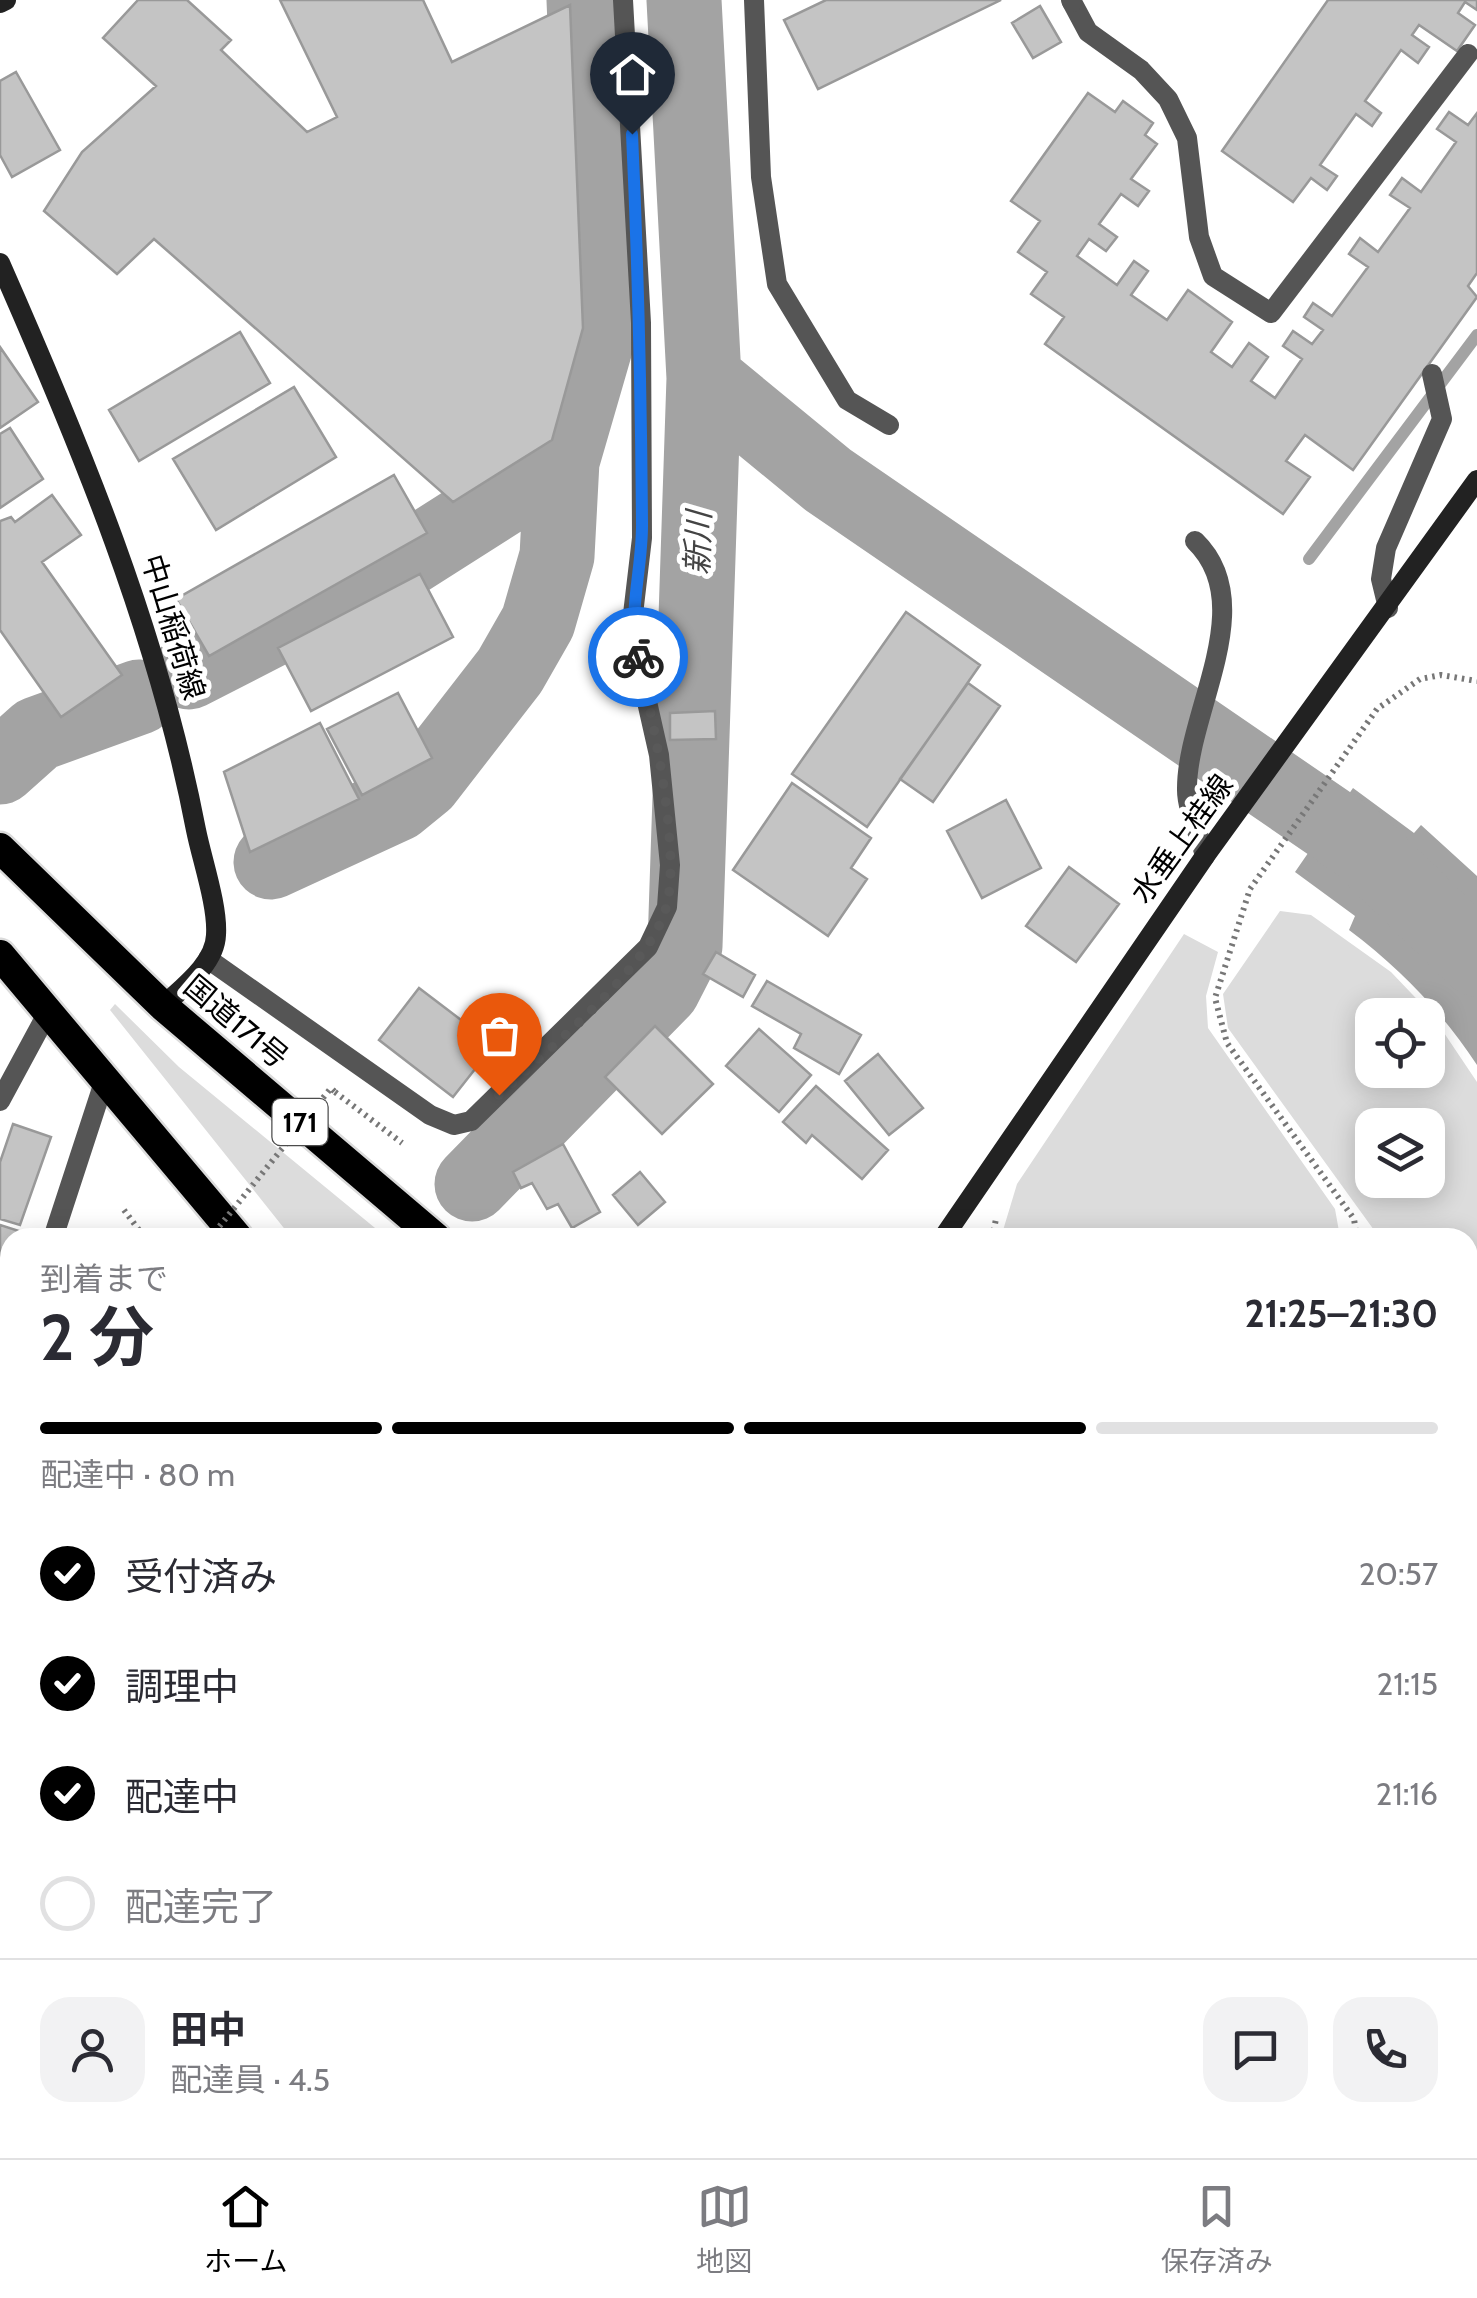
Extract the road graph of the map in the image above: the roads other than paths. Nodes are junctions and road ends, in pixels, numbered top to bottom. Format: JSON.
{"nodes":[{"id":1,"x":623,"y":0,"type":"edge"},
{"id":2,"x":754,"y":0,"type":"edge"},
{"id":3,"x":1072,"y":1,"type":"edge"},
{"id":4,"x":1468,"y":54,"type":"dead end"},
{"id":5,"x":0,"y":263,"type":"edge"},
{"id":6,"x":1432,"y":374,"type":"dead end"},
{"id":7,"x":889,"y":425,"type":"dead end"},
{"id":8,"x":1477,"y":480,"type":"edge"},
{"id":9,"x":1196,"y":540,"type":"dead end"},
{"id":10,"x":1388,"y":608,"type":"junction"},
{"id":11,"x":0,"y":848,"type":"edge"},
{"id":12,"x":1206,"y":856,"type":"junction"},
{"id":13,"x":0,"y":954,"type":"edge"},
{"id":14,"x":208,"y":959,"type":"junction"},
{"id":15,"x":163,"y":1006,"type":"junction"},
{"id":16,"x":47,"y":1014,"type":"junction"},
{"id":17,"x":105,"y":1079,"type":"junction"},
{"id":18,"x":0,"y":1100,"type":"edge"},
{"id":19,"x":208,"y":1204,"type":"junction"},
{"id":20,"x":56,"y":1228,"type":"edge"},
{"id":21,"x":212,"y":1228,"type":"edge"},
{"id":22,"x":229,"y":1228,"type":"edge"},
{"id":23,"x":424,"y":1228,"type":"edge"},
{"id":24,"x":950,"y":1228,"type":"edge"}],
"edges":[{"from":1,"to":14,"type":"street"},
{"from":2,"to":7,"type":"street"},
{"from":3,"to":4,"type":"street"},
{"from":5,"to":14,"type":"main road","name":"中山稲荷線"},
{"from":6,"to":10,"type":"street"},
{"from":8,"to":10,"type":"main road","name":"水垂上桂線"},
{"from":9,"to":12,"type":"street"},
{"from":10,"to":12,"type":"main road","name":"水垂上桂線"},
{"from":11,"to":15,"type":"highway","name":"国道171号","number":"171"},
{"from":12,"to":24,"type":"main road","name":"水垂上桂線"},
{"from":13,"to":16,"type":"highway"},
{"from":14,"to":15,"type":"main road"},
{"from":15,"to":23,"type":"highway","name":"国道171号","number":"171"},
{"from":16,"to":17,"type":"highway"},
{"from":16,"to":18,"type":"street"},
{"from":17,"to":19,"type":"highway"},
{"from":17,"to":20,"type":"street"},
{"from":19,"to":21,"type":"street"},
{"from":19,"to":22,"type":"highway"}]}
